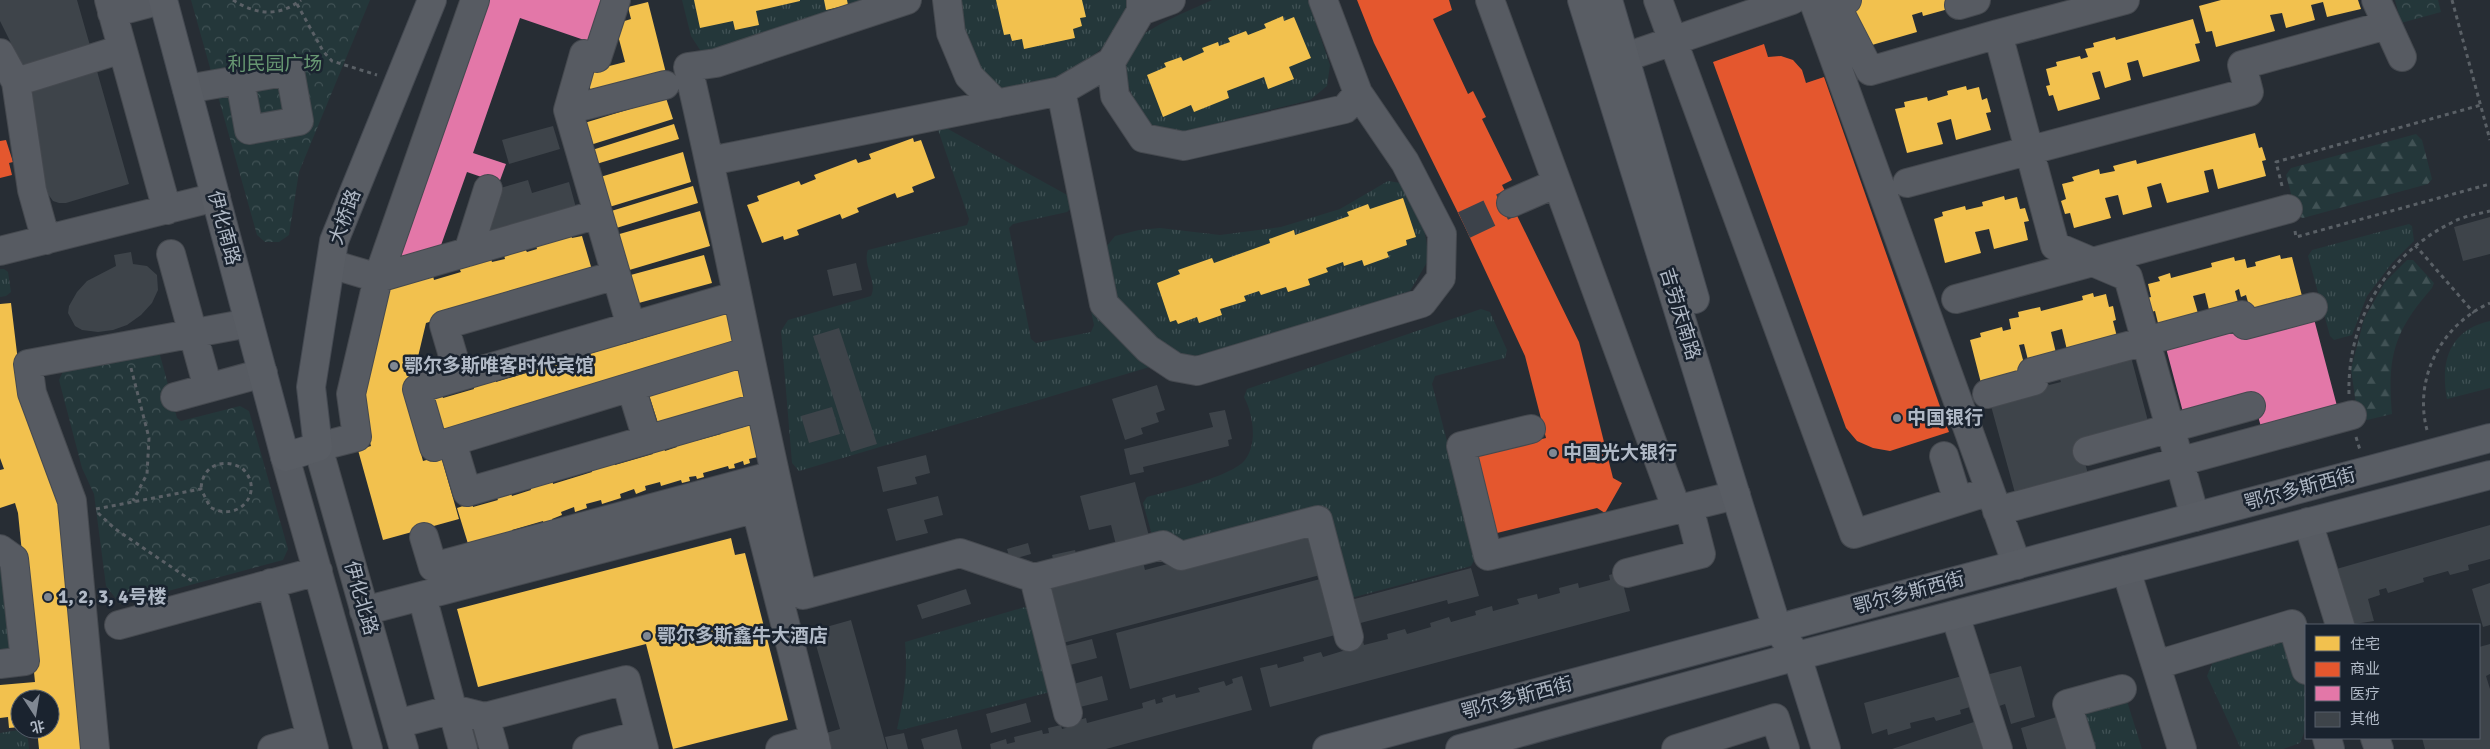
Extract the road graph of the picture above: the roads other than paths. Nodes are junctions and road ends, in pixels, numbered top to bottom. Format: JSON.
{"nodes":[{"id":1,"x":162,"y":0,"type":"edge"},
{"id":2,"x":432,"y":0,"type":"edge"},
{"id":3,"x":475,"y":0,"type":"edge"},
{"id":4,"x":616,"y":0,"type":"edge"},
{"id":5,"x":948,"y":0,"type":"edge"},
{"id":6,"x":1171,"y":0,"type":"edge"},
{"id":7,"x":1490,"y":0,"type":"edge"},
{"id":8,"x":1582,"y":0,"type":"edge"},
{"id":9,"x":1608,"y":0,"type":"edge"},
{"id":10,"x":1658,"y":0,"type":"edge"},
{"id":11,"x":1792,"y":0,"type":"edge"},
{"id":12,"x":1813,"y":0,"type":"edge"},
{"id":13,"x":1847,"y":0,"type":"edge"},
{"id":14,"x":2125,"y":0,"type":"edge"},
{"id":15,"x":2376,"y":0,"type":"edge"},
{"id":16,"x":902,"y":1,"type":"edge"},
{"id":17,"x":1327,"y":1,"type":"edge"},
{"id":18,"x":1141,"y":5,"type":"edge"},
{"id":19,"x":111,"y":7,"type":"edge"},
{"id":20,"x":2387,"y":25,"type":"junction"},
{"id":21,"x":1998,"y":34,"type":"junction"},
{"id":22,"x":1674,"y":42,"type":"junction"},
{"id":23,"x":122,"y":49,"type":"junction"},
{"id":24,"x":0,"y":53,"type":"edge"},
{"id":25,"x":1626,"y":57,"type":"junction"},
{"id":26,"x":2402,"y":57,"type":"dead end"},
{"id":27,"x":1111,"y":62,"type":"junction"},
{"id":28,"x":240,"y":80,"type":"dead end"},
{"id":29,"x":16,"y":82,"type":"junction"},
{"id":30,"x":665,"y":85,"type":"dead end"},
{"id":31,"x":187,"y":89,"type":"junction"},
{"id":32,"x":1061,"y":91,"type":"junction"},
{"id":33,"x":1358,"y":93,"type":"junction"},
{"id":34,"x":997,"y":104,"type":"junction"},
{"id":35,"x":568,"y":110,"type":"junction"},
{"id":36,"x":2029,"y":150,"type":"junction"},
{"id":37,"x":710,"y":161,"type":"junction"},
{"id":38,"x":1557,"y":182,"type":"junction"},
{"id":39,"x":1907,"y":183,"type":"dead end"},
{"id":40,"x":488,"y":189,"type":"dead end"},
{"id":41,"x":216,"y":197,"type":"junction"},
{"id":42,"x":1511,"y":204,"type":"tunnel mouth"},
{"id":43,"x":2288,"y":209,"type":"road end"},
{"id":44,"x":167,"y":210,"type":"junction"},
{"id":45,"x":598,"y":214,"type":"junction"},
{"id":46,"x":46,"y":240,"type":"junction"},
{"id":47,"x":0,"y":251,"type":"edge"},
{"id":48,"x":468,"y":252,"type":"junction"},
{"id":49,"x":171,"y":254,"type":"dead end"},
{"id":50,"x":2093,"y":262,"type":"junction"},
{"id":51,"x":330,"y":264,"type":"junction"},
{"id":52,"x":616,"y":275,"type":"junction"},
{"id":53,"x":378,"y":278,"type":"junction"},
{"id":54,"x":725,"y":299,"type":"dead end"},
{"id":55,"x":1956,"y":300,"type":"dead end"},
{"id":56,"x":2313,"y":306,"type":"dead end"},
{"id":57,"x":250,"y":323,"type":"junction"},
{"id":58,"x":631,"y":326,"type":"junction"},
{"id":59,"x":193,"y":334,"type":"junction"},
{"id":60,"x":2146,"y":341,"type":"junction"},
{"id":61,"x":736,"y":355,"type":"dead end"},
{"id":62,"x":263,"y":373,"type":"junction"},
{"id":63,"x":459,"y":376,"type":"junction"},
{"id":64,"x":631,"y":387,"type":"junction"},
{"id":65,"x":208,"y":388,"type":"junction"},
{"id":66,"x":1987,"y":394,"type":"dead end"},
{"id":67,"x":175,"y":396,"type":"dead end"},
{"id":68,"x":2251,"y":406,"type":"dead end"},
{"id":69,"x":760,"y":407,"type":"junction"},
{"id":70,"x":2352,"y":414,"type":"road end"},
{"id":71,"x":2170,"y":428,"type":"junction"},
{"id":72,"x":1531,"y":429,"type":"dead end"},
{"id":73,"x":2490,"y":438,"type":"edge"},
{"id":74,"x":646,"y":439,"type":"junction"},
{"id":75,"x":452,"y":442,"type":"junction"},
{"id":76,"x":318,"y":447,"type":"junction"},
{"id":77,"x":2087,"y":451,"type":"dead end"},
{"id":78,"x":1944,"y":456,"type":"dead end"},
{"id":79,"x":285,"y":457,"type":"junction"},
{"id":80,"x":2180,"y":462,"type":"junction"},
{"id":81,"x":774,"y":475,"type":"junction"},
{"id":82,"x":2489,"y":480,"type":"edge"},
{"id":83,"x":1736,"y":495,"type":"junction"},
{"id":84,"x":1958,"y":501,"type":"junction"},
{"id":85,"x":1994,"y":501,"type":"junction"},
{"id":86,"x":768,"y":506,"type":"junction"},
{"id":87,"x":1683,"y":508,"type":"junction"},
{"id":88,"x":2195,"y":517,"type":"junction"},
{"id":89,"x":2308,"y":522,"type":"junction"},
{"id":90,"x":424,"y":537,"type":"dead end"},
{"id":91,"x":0,"y":548,"type":"edge"},
{"id":92,"x":2017,"y":565,"type":"junction"},
{"id":93,"x":2126,"y":570,"type":"junction"},
{"id":94,"x":318,"y":571,"type":"junction"},
{"id":95,"x":1626,"y":573,"type":"dead end"},
{"id":96,"x":1034,"y":578,"type":"junction"},
{"id":97,"x":271,"y":583,"type":"junction"},
{"id":98,"x":422,"y":596,"type":"junction"},
{"id":99,"x":364,"y":611,"type":"junction"},
{"id":100,"x":1955,"y":615,"type":"junction"},
{"id":101,"x":2340,"y":624,"type":"edge"},
{"id":102,"x":119,"y":625,"type":"dead end"},
{"id":103,"x":1782,"y":627,"type":"junction"},
{"id":104,"x":1348,"y":637,"type":"dead end"},
{"id":105,"x":1797,"y":656,"type":"junction"},
{"id":106,"x":0,"y":664,"type":"edge"},
{"id":107,"x":2156,"y":665,"type":"junction"},
{"id":108,"x":2305,"y":667,"type":"edge"},
{"id":109,"x":2122,"y":689,"type":"dead end"},
{"id":110,"x":452,"y":709,"type":"junction"},
{"id":111,"x":1068,"y":713,"type":"dead end"},
{"id":112,"x":485,"y":717,"type":"junction"},
{"id":113,"x":400,"y":737,"type":"edge"},
{"id":114,"x":642,"y":742,"type":"edge"},
{"id":115,"x":313,"y":743,"type":"edge"},
{"id":116,"x":816,"y":744,"type":"edge"},
{"id":117,"x":95,"y":749,"type":"edge"},
{"id":118,"x":272,"y":749,"type":"edge"},
{"id":119,"x":368,"y":749,"type":"edge"},
{"id":120,"x":463,"y":749,"type":"edge"},
{"id":121,"x":494,"y":749,"type":"edge"},
{"id":122,"x":587,"y":749,"type":"edge"},
{"id":123,"x":780,"y":749,"type":"edge"},
{"id":124,"x":1327,"y":749,"type":"edge"},
{"id":125,"x":1460,"y":749,"type":"edge"},
{"id":126,"x":1676,"y":749,"type":"edge"},
{"id":127,"x":1785,"y":749,"type":"edge"},
{"id":128,"x":1826,"y":749,"type":"edge"},
{"id":129,"x":1998,"y":749,"type":"edge"},
{"id":130,"x":2082,"y":749,"type":"edge"},
{"id":131,"x":2182,"y":749,"type":"edge"}],
"edges":[{"from":1,"to":19,"type":"street"},
{"from":1,"to":31,"type":"main road","name":"伊化南路"},
{"from":2,"to":51,"type":"main road","name":"大桥路"},
{"from":3,"to":53,"type":"street"},
{"from":4,"to":35,"type":"street"},
{"from":5,"to":34,"type":"street"},
{"from":6,"to":18,"type":"street"},
{"from":7,"to":38,"type":"street"},
{"from":8,"to":83,"type":"main road","name":"吉劳庆南路"},
{"from":9,"to":25,"type":"main road","name":"吉劳庆南路"},
{"from":10,"to":22,"type":"street"},
{"from":11,"to":22,"type":"street"},
{"from":12,"to":85,"type":"street"},
{"from":13,"to":21,"type":"street"},
{"from":14,"to":21,"type":"street"},
{"from":15,"to":20,"type":"street"},
{"from":16,"to":37,"type":"street"},
{"from":17,"to":33,"type":"street"},
{"from":18,"to":27,"type":"street"},
{"from":19,"to":23,"type":"street"},
{"from":20,"to":26,"type":"street"},
{"from":20,"to":36,"type":"street"},
{"from":21,"to":36,"type":"street"},
{"from":22,"to":25,"type":"street"},
{"from":22,"to":84,"type":"street"},
{"from":23,"to":29,"type":"street"},
{"from":23,"to":44,"type":"street"},
{"from":24,"to":29,"type":"street"},
{"from":25,"to":103,"type":"main road","name":"吉劳庆南路"},
{"from":27,"to":32,"type":"street"},
{"from":27,"to":33,"type":"street"},
{"from":28,"to":31,"type":"street"},
{"from":29,"to":46,"type":"street"},
{"from":30,"to":35,"type":"street"},
{"from":31,"to":41,"type":"main road","name":"伊化南路"},
{"from":32,"to":33,"type":"street"},
{"from":32,"to":34,"type":"street"},
{"from":34,"to":37,"type":"street"},
{"from":35,"to":45,"type":"street"},
{"from":36,"to":39,"type":"street"},
{"from":36,"to":50,"type":"street"},
{"from":37,"to":69,"type":"street"},
{"from":38,"to":42,"type":"street"},
{"from":38,"to":87,"type":"street"},
{"from":40,"to":48,"type":"street"},
{"from":41,"to":44,"type":"street"},
{"from":41,"to":57,"type":"main road","name":"伊化南路"},
{"from":43,"to":50,"type":"street"},
{"from":44,"to":46,"type":"street"},
{"from":45,"to":48,"type":"street"},
{"from":45,"to":52,"type":"street"},
{"from":46,"to":47,"type":"street"},
{"from":48,"to":53,"type":"street"},
{"from":49,"to":59,"type":"street"},
{"from":50,"to":55,"type":"street"},
{"from":50,"to":60,"type":"street"},
{"from":51,"to":53,"type":"street"},
{"from":51,"to":76,"type":"main road","name":"大桥路"},
{"from":52,"to":58,"type":"street"},
{"from":52,"to":63,"type":"street"},
{"from":53,"to":76,"type":"street"},
{"from":54,"to":58,"type":"street"},
{"from":56,"to":60,"type":"street"},
{"from":57,"to":59,"type":"street"},
{"from":57,"to":62,"type":"main road","name":"伊化南路"},
{"from":58,"to":63,"type":"street"},
{"from":59,"to":65,"type":"street"},
{"from":59,"to":117,"type":"street"},
{"from":60,"to":66,"type":"street"},
{"from":60,"to":71,"type":"street"},
{"from":61,"to":64,"type":"street"},
{"from":62,"to":65,"type":"street"},
{"from":62,"to":79,"type":"main road","name":"伊化南路"},
{"from":63,"to":75,"type":"street"},
{"from":64,"to":74,"type":"street"},
{"from":64,"to":75,"type":"street"},
{"from":65,"to":67,"type":"street"},
{"from":68,"to":71,"type":"street"},
{"from":69,"to":74,"type":"street"},
{"from":69,"to":81,"type":"street"},
{"from":70,"to":80,"type":"street"},
{"from":71,"to":77,"type":"street"},
{"from":71,"to":80,"type":"street"},
{"from":72,"to":87,"type":"street"},
{"from":73,"to":88,"type":"main road","name":"鄂尔多斯西街"},
{"from":74,"to":75,"type":"street"},
{"from":76,"to":79,"type":"main road"},
{"from":76,"to":99,"type":"street","name":"伊化北路"},
{"from":78,"to":84,"type":"street"},
{"from":79,"to":94,"type":"street","name":"伊化北路"},
{"from":80,"to":85,"type":"street"},
{"from":80,"to":88,"type":"street"},
{"from":81,"to":86,"type":"street"},
{"from":81,"to":90,"type":"street"},
{"from":82,"to":89,"type":"main road","name":"鄂尔多斯西街"},
{"from":83,"to":87,"type":"street"},
{"from":83,"to":103,"type":"main road","name":"吉劳庆南路"},
{"from":84,"to":85,"type":"street"},
{"from":85,"to":92,"type":"street"},
{"from":86,"to":96,"type":"street"},
{"from":86,"to":98,"type":"street"},
{"from":86,"to":116,"type":"street"},
{"from":87,"to":95,"type":"street"},
{"from":88,"to":92,"type":"main road","name":"鄂尔多斯西街"},
{"from":89,"to":93,"type":"main road","name":"鄂尔多斯西街"},
{"from":89,"to":101,"type":"street"},
{"from":91,"to":106,"type":"street"},
{"from":92,"to":103,"type":"main road","name":"鄂尔多斯西街"},
{"from":93,"to":100,"type":"main road","name":"鄂尔多斯西街"},
{"from":93,"to":107,"type":"street"},
{"from":94,"to":97,"type":"street"},
{"from":94,"to":119,"type":"street","name":"伊化北路"},
{"from":96,"to":104,"type":"street"},
{"from":96,"to":111,"type":"street"},
{"from":97,"to":102,"type":"street"},
{"from":97,"to":115,"type":"street"},
{"from":98,"to":99,"type":"street"},
{"from":98,"to":110,"type":"street"},
{"from":99,"to":113,"type":"street","name":"伊化北路"},
{"from":100,"to":105,"type":"main road","name":"鄂尔多斯西街"},
{"from":100,"to":129,"type":"street"},
{"from":103,"to":105,"type":"main road"},
{"from":103,"to":124,"type":"main road","name":"鄂尔多斯西街"},
{"from":105,"to":125,"type":"main road","name":"鄂尔多斯西街"},
{"from":105,"to":128,"type":"main road"},
{"from":107,"to":108,"type":"street"},
{"from":107,"to":131,"type":"street"},
{"from":109,"to":130,"type":"street"},
{"from":110,"to":112,"type":"street"},
{"from":110,"to":113,"type":"street"},
{"from":110,"to":120,"type":"street"},
{"from":112,"to":114,"type":"street"},
{"from":112,"to":121,"type":"street"},
{"from":114,"to":122,"type":"street"},
{"from":115,"to":118,"type":"street"},
{"from":116,"to":123,"type":"street"},
{"from":126,"to":127,"type":"street"}]}
